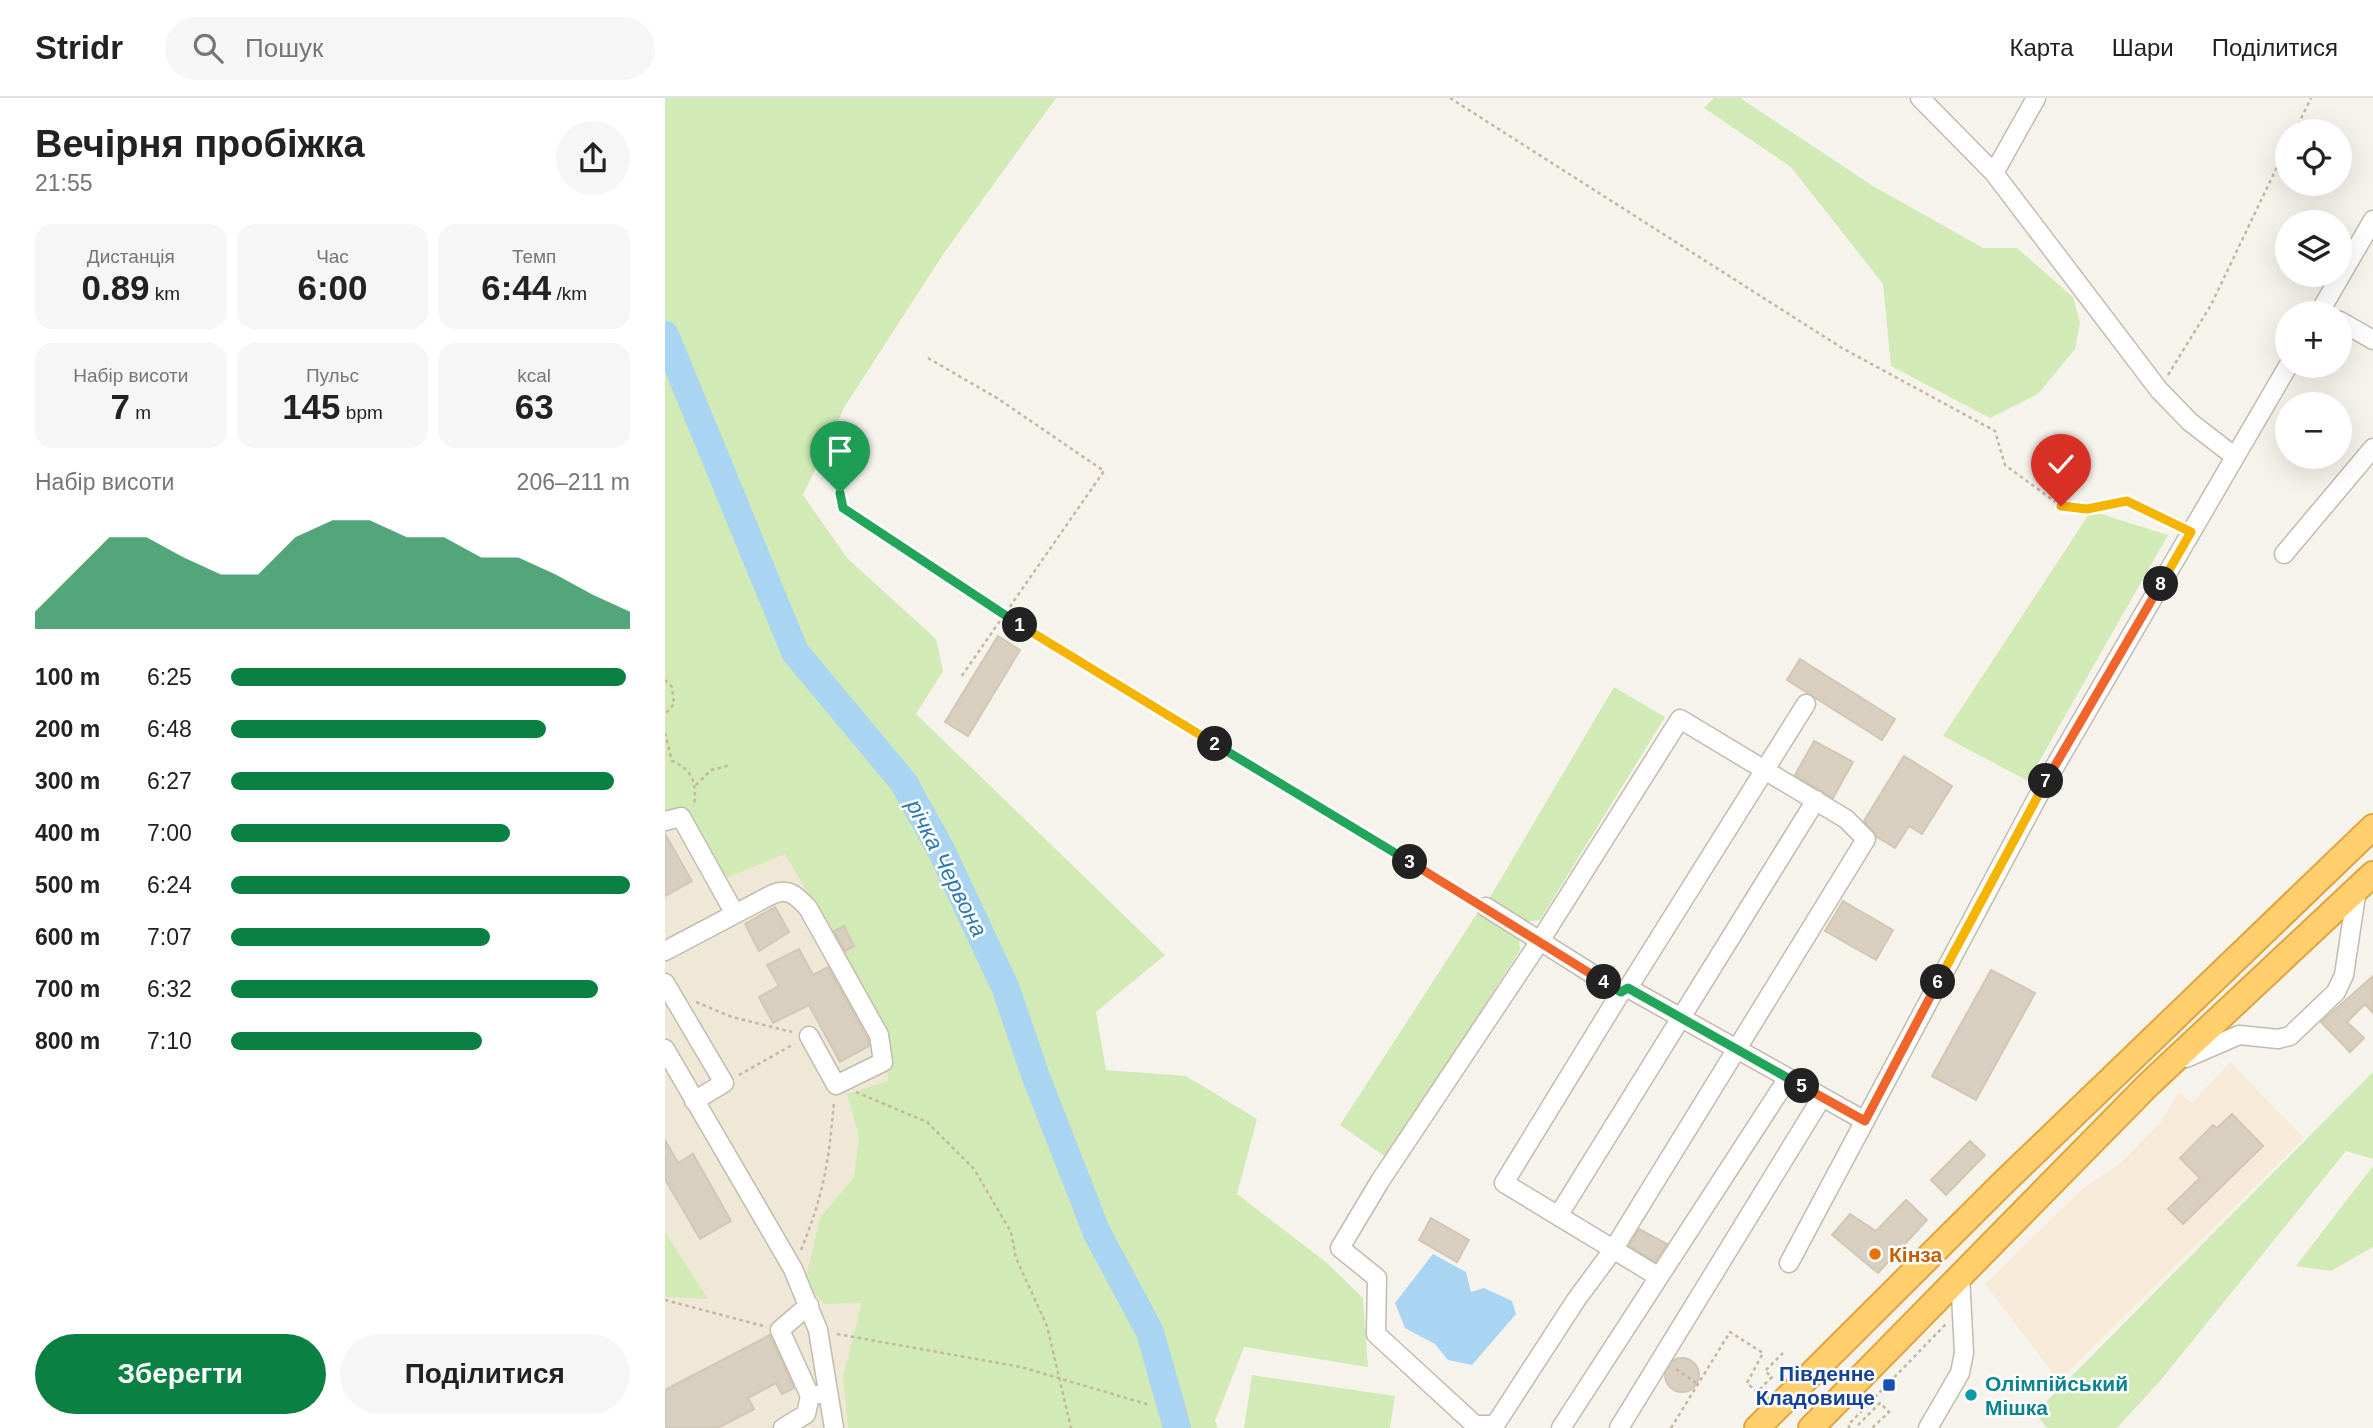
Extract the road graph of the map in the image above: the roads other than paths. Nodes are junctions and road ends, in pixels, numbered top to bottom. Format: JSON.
{"nodes":[{"id":1,"x":1920,"y":98,"type":"edge"},
{"id":2,"x":2036,"y":98,"type":"edge"},
{"id":3,"x":1994,"y":173,"type":"junction"},
{"id":4,"x":2373,"y":220,"type":"edge"},
{"id":5,"x":2328,"y":301,"type":"edge"},
{"id":6,"x":2352,"y":328,"type":"edge"},
{"id":7,"x":2373,"y":340,"type":"edge"},
{"id":8,"x":2281,"y":378,"type":"edge"},
{"id":9,"x":2373,"y":447,"type":"edge"},
{"id":10,"x":2234,"y":456,"type":"junction"},
{"id":11,"x":2284,"y":554,"type":"dead end"},
{"id":12,"x":1806,"y":704,"type":"dead end"},
{"id":13,"x":1765,"y":770,"type":"junction"},
{"id":14,"x":1816,"y":800,"type":"junction"},
{"id":15,"x":673,"y":819,"type":"edge"},
{"id":16,"x":2373,"y":827,"type":"edge"},
{"id":17,"x":2365,"y":882,"type":"edge"},
{"id":18,"x":1486,"y":907,"type":"road end"},
{"id":19,"x":735,"y":914,"type":"junction"},
{"id":20,"x":1540,"y":941,"type":"junction"},
{"id":21,"x":665,"y":951,"type":"edge"},
{"id":22,"x":665,"y":983,"type":"edge"},
{"id":23,"x":1624,"y":990,"type":"junction"},
{"id":24,"x":1682,"y":1017,"type":"junction"},
{"id":25,"x":809,"y":1035,"type":"road end"},
{"id":26,"x":1736,"y":1048,"type":"junction"},
{"id":27,"x":665,"y":1049,"type":"edge"},
{"id":28,"x":2167,"y":1067,"type":"junction"},
{"id":29,"x":1788,"y":1078,"type":"junction"},
{"id":30,"x":1822,"y":1097,"type":"junction"},
{"id":31,"x":694,"y":1101,"type":"junction"},
{"id":32,"x":1865,"y":1121,"type":"junction"},
{"id":33,"x":1558,"y":1216,"type":"junction"},
{"id":34,"x":1613,"y":1250,"type":"junction"},
{"id":35,"x":1789,"y":1263,"type":"dead end"},
{"id":36,"x":1960,"y":1275,"type":"junction"},
{"id":37,"x":1659,"y":1277,"type":"junction"},
{"id":38,"x":809,"y":1305,"type":"junction"},
{"id":39,"x":819,"y":1394,"type":"junction"},
{"id":40,"x":783,"y":1428,"type":"edge"},
{"id":41,"x":834,"y":1428,"type":"edge"},
{"id":42,"x":1561,"y":1428,"type":"edge"},
{"id":43,"x":1619,"y":1428,"type":"edge"},
{"id":44,"x":1757,"y":1428,"type":"edge"},
{"id":45,"x":1811,"y":1428,"type":"edge"},
{"id":46,"x":1928,"y":1428,"type":"edge"}],
"edges":[{"from":1,"to":3,"type":"street"},
{"from":2,"to":3,"type":"street"},
{"from":3,"to":10,"type":"street"},
{"from":4,"to":5,"type":"street"},
{"from":6,"to":7,"type":"street"},
{"from":8,"to":10,"type":"street"},
{"from":9,"to":11,"type":"street"},
{"from":10,"to":32,"type":"street"},
{"from":12,"to":13,"type":"street"},
{"from":13,"to":14,"type":"street"},
{"from":13,"to":20,"type":"street"},
{"from":13,"to":23,"type":"street"},
{"from":14,"to":24,"type":"street"},
{"from":14,"to":26,"type":"street"},
{"from":15,"to":19,"type":"street"},
{"from":16,"to":44,"type":"highway"},
{"from":17,"to":28,"type":"highway"},
{"from":17,"to":28,"type":"street"},
{"from":18,"to":20,"type":"street"},
{"from":19,"to":21,"type":"street"},
{"from":19,"to":25,"type":"street"},
{"from":20,"to":23,"type":"street"},
{"from":20,"to":34,"type":"street"},
{"from":22,"to":31,"type":"street"},
{"from":23,"to":24,"type":"street"},
{"from":23,"to":33,"type":"street"},
{"from":24,"to":26,"type":"street"},
{"from":24,"to":33,"type":"street"},
{"from":26,"to":29,"type":"street"},
{"from":26,"to":34,"type":"street"},
{"from":27,"to":31,"type":"street"},
{"from":28,"to":36,"type":"highway"},
{"from":29,"to":30,"type":"street"},
{"from":29,"to":37,"type":"street"},
{"from":30,"to":32,"type":"street"},
{"from":30,"to":43,"type":"street"},
{"from":31,"to":38,"type":"street"},
{"from":32,"to":35,"type":"street"},
{"from":33,"to":34,"type":"street"},
{"from":34,"to":37,"type":"street"},
{"from":36,"to":45,"type":"highway"},
{"from":36,"to":46,"type":"street"},
{"from":37,"to":42,"type":"street"},
{"from":38,"to":39,"type":"street"},
{"from":38,"to":39,"type":"street"},
{"from":39,"to":40,"type":"street"},
{"from":39,"to":41,"type":"street"}]}
